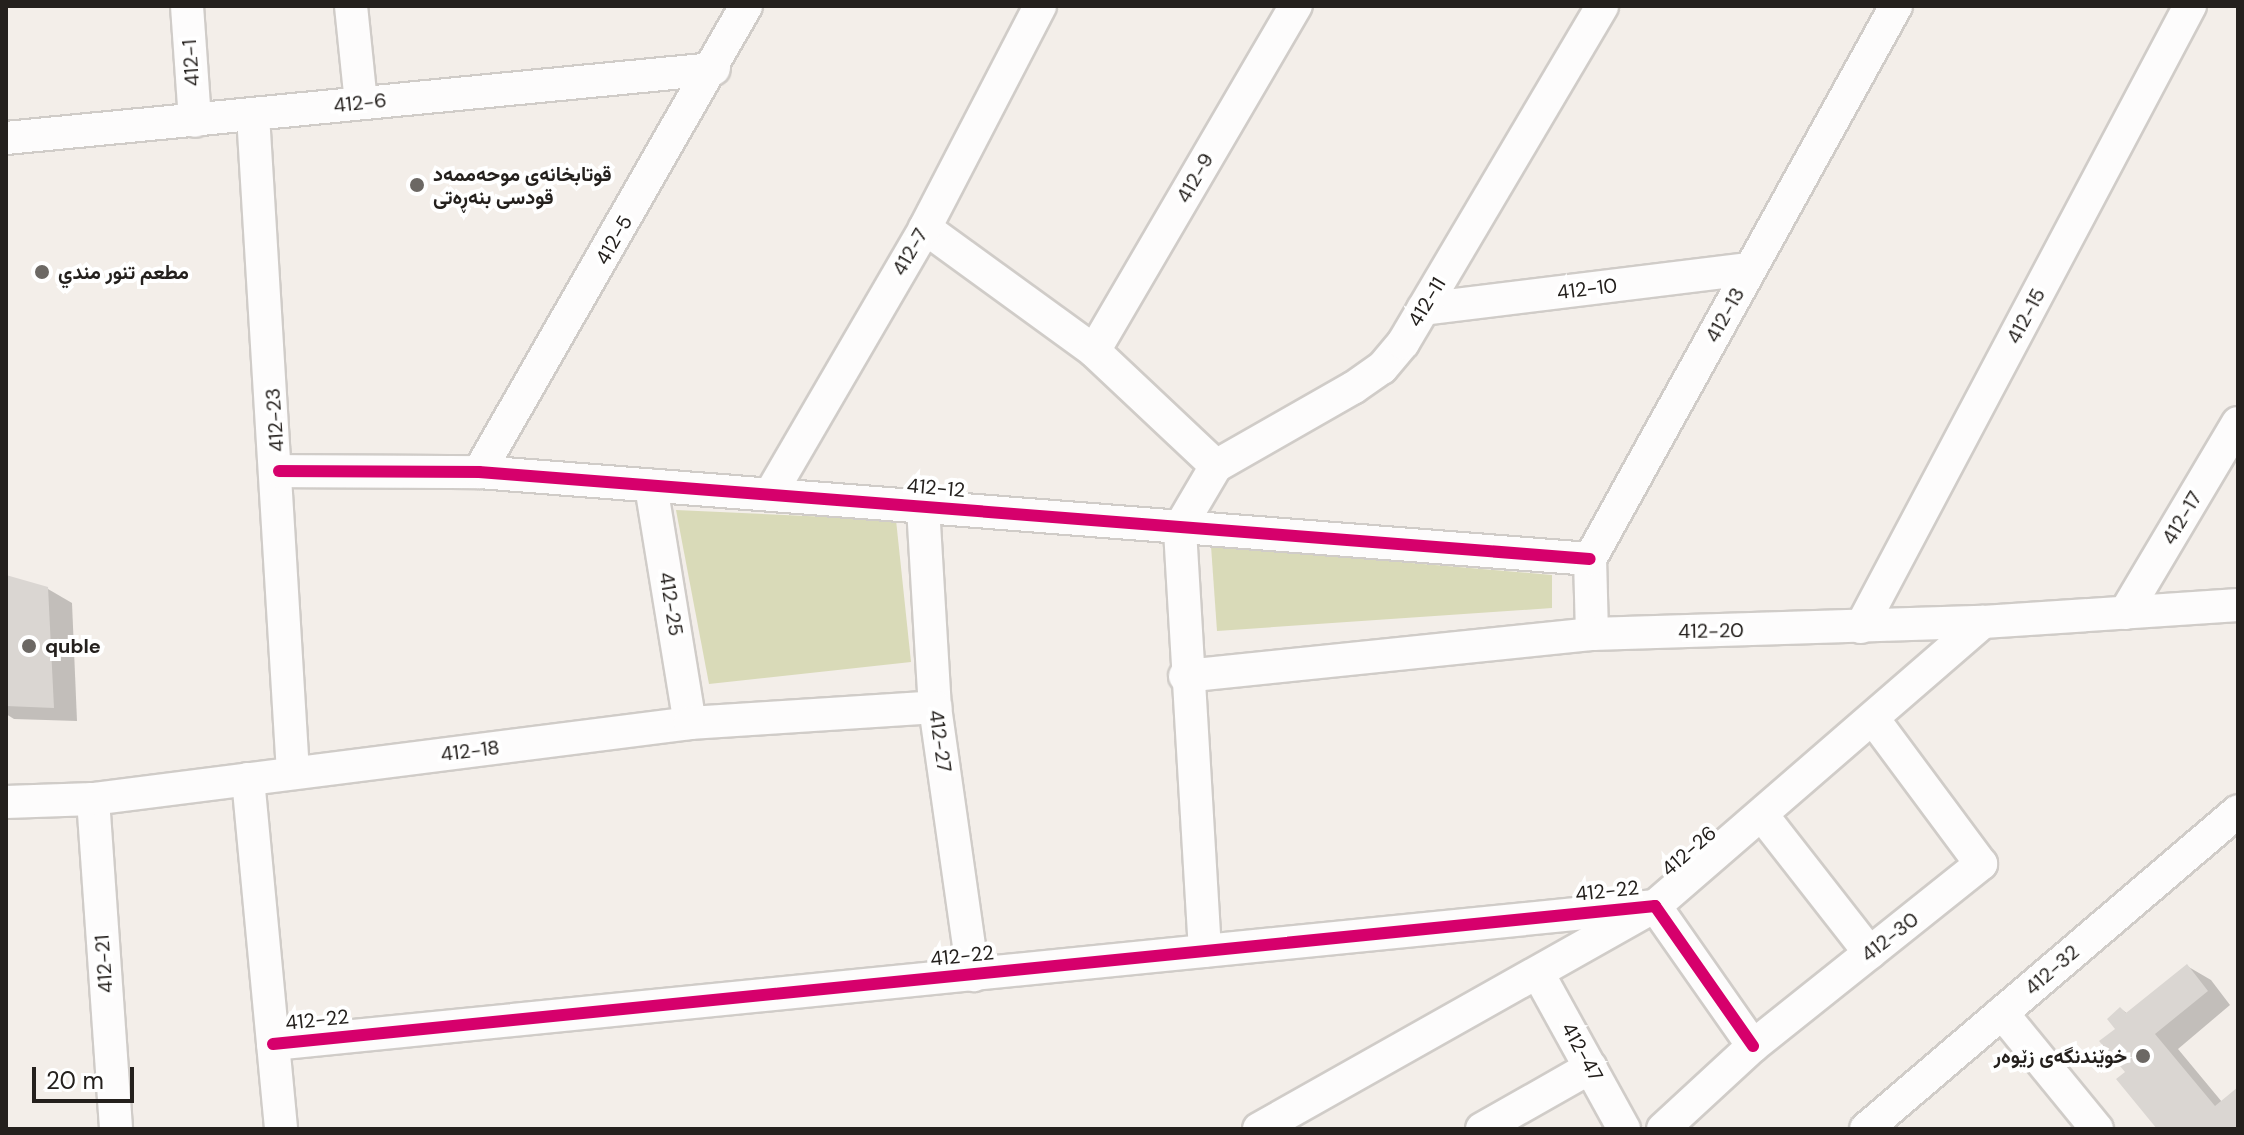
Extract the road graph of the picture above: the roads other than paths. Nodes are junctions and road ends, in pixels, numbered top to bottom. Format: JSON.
{"nodes":[{"id":1,"x":187,"y":6,"type":"edge"},
{"id":2,"x":351,"y":6,"type":"edge"},
{"id":3,"x":746,"y":6,"type":"edge"},
{"id":4,"x":1040,"y":6,"type":"edge"},
{"id":5,"x":1296,"y":6,"type":"edge"},
{"id":6,"x":1602,"y":6,"type":"edge"},
{"id":7,"x":1896,"y":6,"type":"edge"},
{"id":8,"x":2190,"y":6,"type":"edge"},
{"id":9,"x":714,"y":69,"type":"junction"},
{"id":10,"x":361,"y":102,"type":"junction"},
{"id":11,"x":253,"y":115,"type":"junction"},
{"id":12,"x":195,"y":121,"type":"junction"},
{"id":13,"x":6,"y":138,"type":"edge"},
{"id":14,"x":925,"y":228,"type":"junction"},
{"id":15,"x":1750,"y":269,"type":"junction"},
{"id":16,"x":1423,"y":309,"type":"junction"},
{"id":17,"x":1094,"y":351,"type":"junction"},
{"id":18,"x":2238,"y":423,"type":"edge"},
{"id":19,"x":1216,"y":466,"type":"junction"},
{"id":20,"x":279,"y":471,"type":"junction"},
{"id":21,"x":479,"y":472,"type":"junction"},
{"id":22,"x":651,"y":486,"type":"junction"},
{"id":23,"x":771,"y":493,"type":"junction"},
{"id":24,"x":923,"y":507,"type":"junction"},
{"id":25,"x":1180,"y":527,"type":"junction"},
{"id":26,"x":1590,"y":559,"type":"junction"},
{"id":27,"x":2238,"y":605,"type":"edge"},
{"id":28,"x":2125,"y":613,"type":"junction"},
{"id":29,"x":1983,"y":622,"type":"junction"},
{"id":30,"x":1861,"y":627,"type":"junction"},
{"id":31,"x":1592,"y":634,"type":"junction"},
{"id":32,"x":1185,"y":676,"type":"junction"},
{"id":33,"x":935,"y":707,"type":"junction"},
{"id":34,"x":1874,"y":720,"type":"junction"},
{"id":35,"x":690,"y":723,"type":"junction"},
{"id":36,"x":293,"y":773,"type":"junction"},
{"id":37,"x":248,"y":779,"type":"junction"},
{"id":38,"x":93,"y":799,"type":"junction"},
{"id":39,"x":6,"y":802,"type":"edge"},
{"id":40,"x":2238,"y":811,"type":"edge"},
{"id":41,"x":1762,"y":815,"type":"junction"},
{"id":42,"x":1655,"y":906,"type":"junction"},
{"id":43,"x":1205,"y":951,"type":"junction"},
{"id":44,"x":1870,"y":953,"type":"junction"},
{"id":45,"x":973,"y":975,"type":"junction"},
{"id":46,"x":1539,"y":975,"type":"junction"},
{"id":47,"x":2002,"y":1013,"type":"junction"},
{"id":48,"x":273,"y":1044,"type":"junction"},
{"id":49,"x":1753,"y":1046,"type":"junction"},
{"id":50,"x":1591,"y":1067,"type":"junction"},
{"id":51,"x":2080,"y":1123,"type":"edge"},
{"id":52,"x":116,"y":1129,"type":"edge"},
{"id":53,"x":281,"y":1129,"type":"edge"},
{"id":54,"x":1259,"y":1129,"type":"edge"},
{"id":55,"x":1482,"y":1129,"type":"edge"},
{"id":56,"x":1624,"y":1129,"type":"edge"},
{"id":57,"x":1663,"y":1129,"type":"edge"},
{"id":58,"x":1866,"y":1129,"type":"edge"}],
"edges":[{"from":1,"to":12,"type":"street","name":"412-1"},
{"from":2,"to":10,"type":"street"},
{"from":3,"to":9,"type":"street","name":"412-5"},
{"from":4,"to":14,"type":"street","name":"412-7"},
{"from":5,"to":17,"type":"street","name":"412-9"},
{"from":6,"to":16,"type":"street","name":"412-11"},
{"from":7,"to":15,"type":"street","name":"412-13"},
{"from":8,"to":30,"type":"street","name":"412-15"},
{"from":9,"to":10,"type":"street","name":"412-6"},
{"from":9,"to":21,"type":"street","name":"412-5"},
{"from":10,"to":11,"type":"street","name":"412-6"},
{"from":11,"to":12,"type":"street","name":"412-6"},
{"from":11,"to":20,"type":"street","name":"412-23"},
{"from":12,"to":13,"type":"street","name":"412-6"},
{"from":14,"to":17,"type":"street"},
{"from":14,"to":23,"type":"street","name":"412-7"},
{"from":15,"to":16,"type":"street","name":"412-10"},
{"from":15,"to":26,"type":"street","name":"412-13"},
{"from":16,"to":19,"type":"street","name":"412-11"},
{"from":17,"to":19,"type":"street"},
{"from":18,"to":28,"type":"street","name":"412-17"},
{"from":19,"to":25,"type":"street","name":"412-11"},
{"from":20,"to":21,"type":"street","name":"412-12"},
{"from":20,"to":36,"type":"street","name":"412-23"},
{"from":21,"to":22,"type":"street","name":"412-12"},
{"from":22,"to":23,"type":"street","name":"412-12"},
{"from":22,"to":35,"type":"street","name":"412-25"},
{"from":23,"to":24,"type":"street","name":"412-12"},
{"from":24,"to":25,"type":"street","name":"412-12"},
{"from":24,"to":33,"type":"street","name":"412-27"},
{"from":25,"to":26,"type":"street","name":"412-12"},
{"from":25,"to":32,"type":"street"},
{"from":26,"to":31,"type":"street"},
{"from":27,"to":28,"type":"street","name":"412-20"},
{"from":28,"to":29,"type":"street","name":"412-20"},
{"from":29,"to":30,"type":"street","name":"412-20"},
{"from":29,"to":34,"type":"street","name":"412-26"},
{"from":30,"to":31,"type":"street","name":"412-20"},
{"from":31,"to":32,"type":"street","name":"412-20"},
{"from":32,"to":43,"type":"street"},
{"from":33,"to":35,"type":"street","name":"412-18"},
{"from":33,"to":45,"type":"street","name":"412-27"},
{"from":34,"to":41,"type":"street","name":"412-26"},
{"from":34,"to":44,"type":"street","name":"412-30"},
{"from":35,"to":36,"type":"street","name":"412-18"},
{"from":36,"to":37,"type":"street","name":"412-18"},
{"from":37,"to":38,"type":"street","name":"412-18"},
{"from":37,"to":48,"type":"street"},
{"from":38,"to":39,"type":"street","name":"412-18"},
{"from":38,"to":52,"type":"street","name":"412-21"},
{"from":40,"to":47,"type":"street","name":"412-32"},
{"from":41,"to":42,"type":"street","name":"412-26"},
{"from":41,"to":44,"type":"street"},
{"from":42,"to":43,"type":"street","name":"412-22"},
{"from":42,"to":46,"type":"street","name":"412-26"},
{"from":42,"to":49,"type":"street"},
{"from":43,"to":45,"type":"street","name":"412-22"},
{"from":44,"to":49,"type":"street","name":"412-30"},
{"from":45,"to":48,"type":"street","name":"412-22"},
{"from":46,"to":50,"type":"street","name":"412-47"},
{"from":46,"to":54,"type":"street","name":"412-26"},
{"from":47,"to":51,"type":"street"},
{"from":47,"to":58,"type":"street","name":"412-32"},
{"from":48,"to":53,"type":"street"},
{"from":49,"to":57,"type":"street","name":"412-30"},
{"from":50,"to":55,"type":"street"},
{"from":50,"to":56,"type":"street","name":"412-47"}]}
